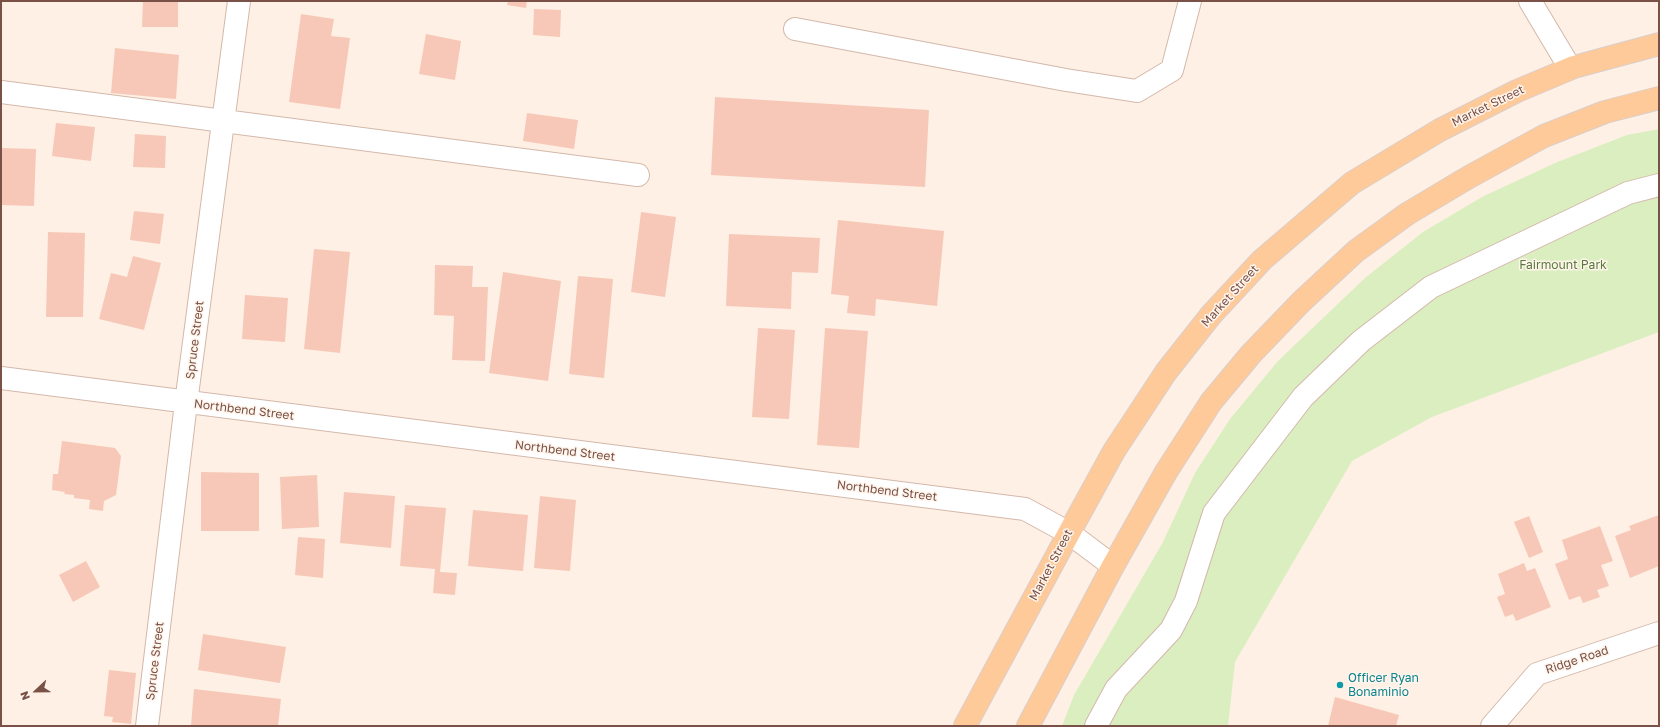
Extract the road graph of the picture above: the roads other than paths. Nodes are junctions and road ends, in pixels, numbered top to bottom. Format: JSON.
{"nodes":[{"id":1,"x":239,"y":1,"type":"edge"},
{"id":2,"x":1190,"y":1,"type":"edge"},
{"id":3,"x":1530,"y":1,"type":"edge"},
{"id":4,"x":795,"y":29,"type":"dead end"},
{"id":5,"x":1659,"y":44,"type":"edge"},
{"id":6,"x":1570,"y":68,"type":"junction"},
{"id":7,"x":1,"y":92,"type":"edge"},
{"id":8,"x":1659,"y":98,"type":"edge"},
{"id":9,"x":223,"y":120,"type":"junction"},
{"id":10,"x":638,"y":175,"type":"dead end"},
{"id":11,"x":1659,"y":185,"type":"edge"},
{"id":12,"x":1,"y":378,"type":"edge"},
{"id":13,"x":186,"y":403,"type":"junction"},
{"id":14,"x":1068,"y":533,"type":"junction"},
{"id":15,"x":1113,"y":566,"type":"junction"},
{"id":16,"x":1659,"y":633,"type":"edge"},
{"id":17,"x":147,"y":726,"type":"edge"},
{"id":18,"x":965,"y":726,"type":"edge"},
{"id":19,"x":1028,"y":726,"type":"edge"},
{"id":20,"x":1096,"y":726,"type":"edge"},
{"id":21,"x":1492,"y":726,"type":"edge"}],
"edges":[{"from":1,"to":9,"type":"street","name":"Spruce Street"},
{"from":2,"to":4,"type":"street"},
{"from":3,"to":6,"type":"street"},
{"from":5,"to":6,"type":"main road","name":"Market Street"},
{"from":6,"to":14,"type":"main road","name":"Market Street"},
{"from":7,"to":9,"type":"street"},
{"from":8,"to":15,"type":"main road"},
{"from":9,"to":10,"type":"street"},
{"from":9,"to":13,"type":"street","name":"Spruce Street"},
{"from":11,"to":20,"type":"street"},
{"from":12,"to":13,"type":"street","name":"Northbend Street"},
{"from":13,"to":14,"type":"street","name":"Northbend Street"},
{"from":13,"to":17,"type":"street","name":"Spruce Street"},
{"from":14,"to":15,"type":"street","name":"Northbend Street"},
{"from":14,"to":18,"type":"main road","name":"Market Street"},
{"from":15,"to":19,"type":"main road"},
{"from":16,"to":21,"type":"street","name":"Ridge Road"}]}
